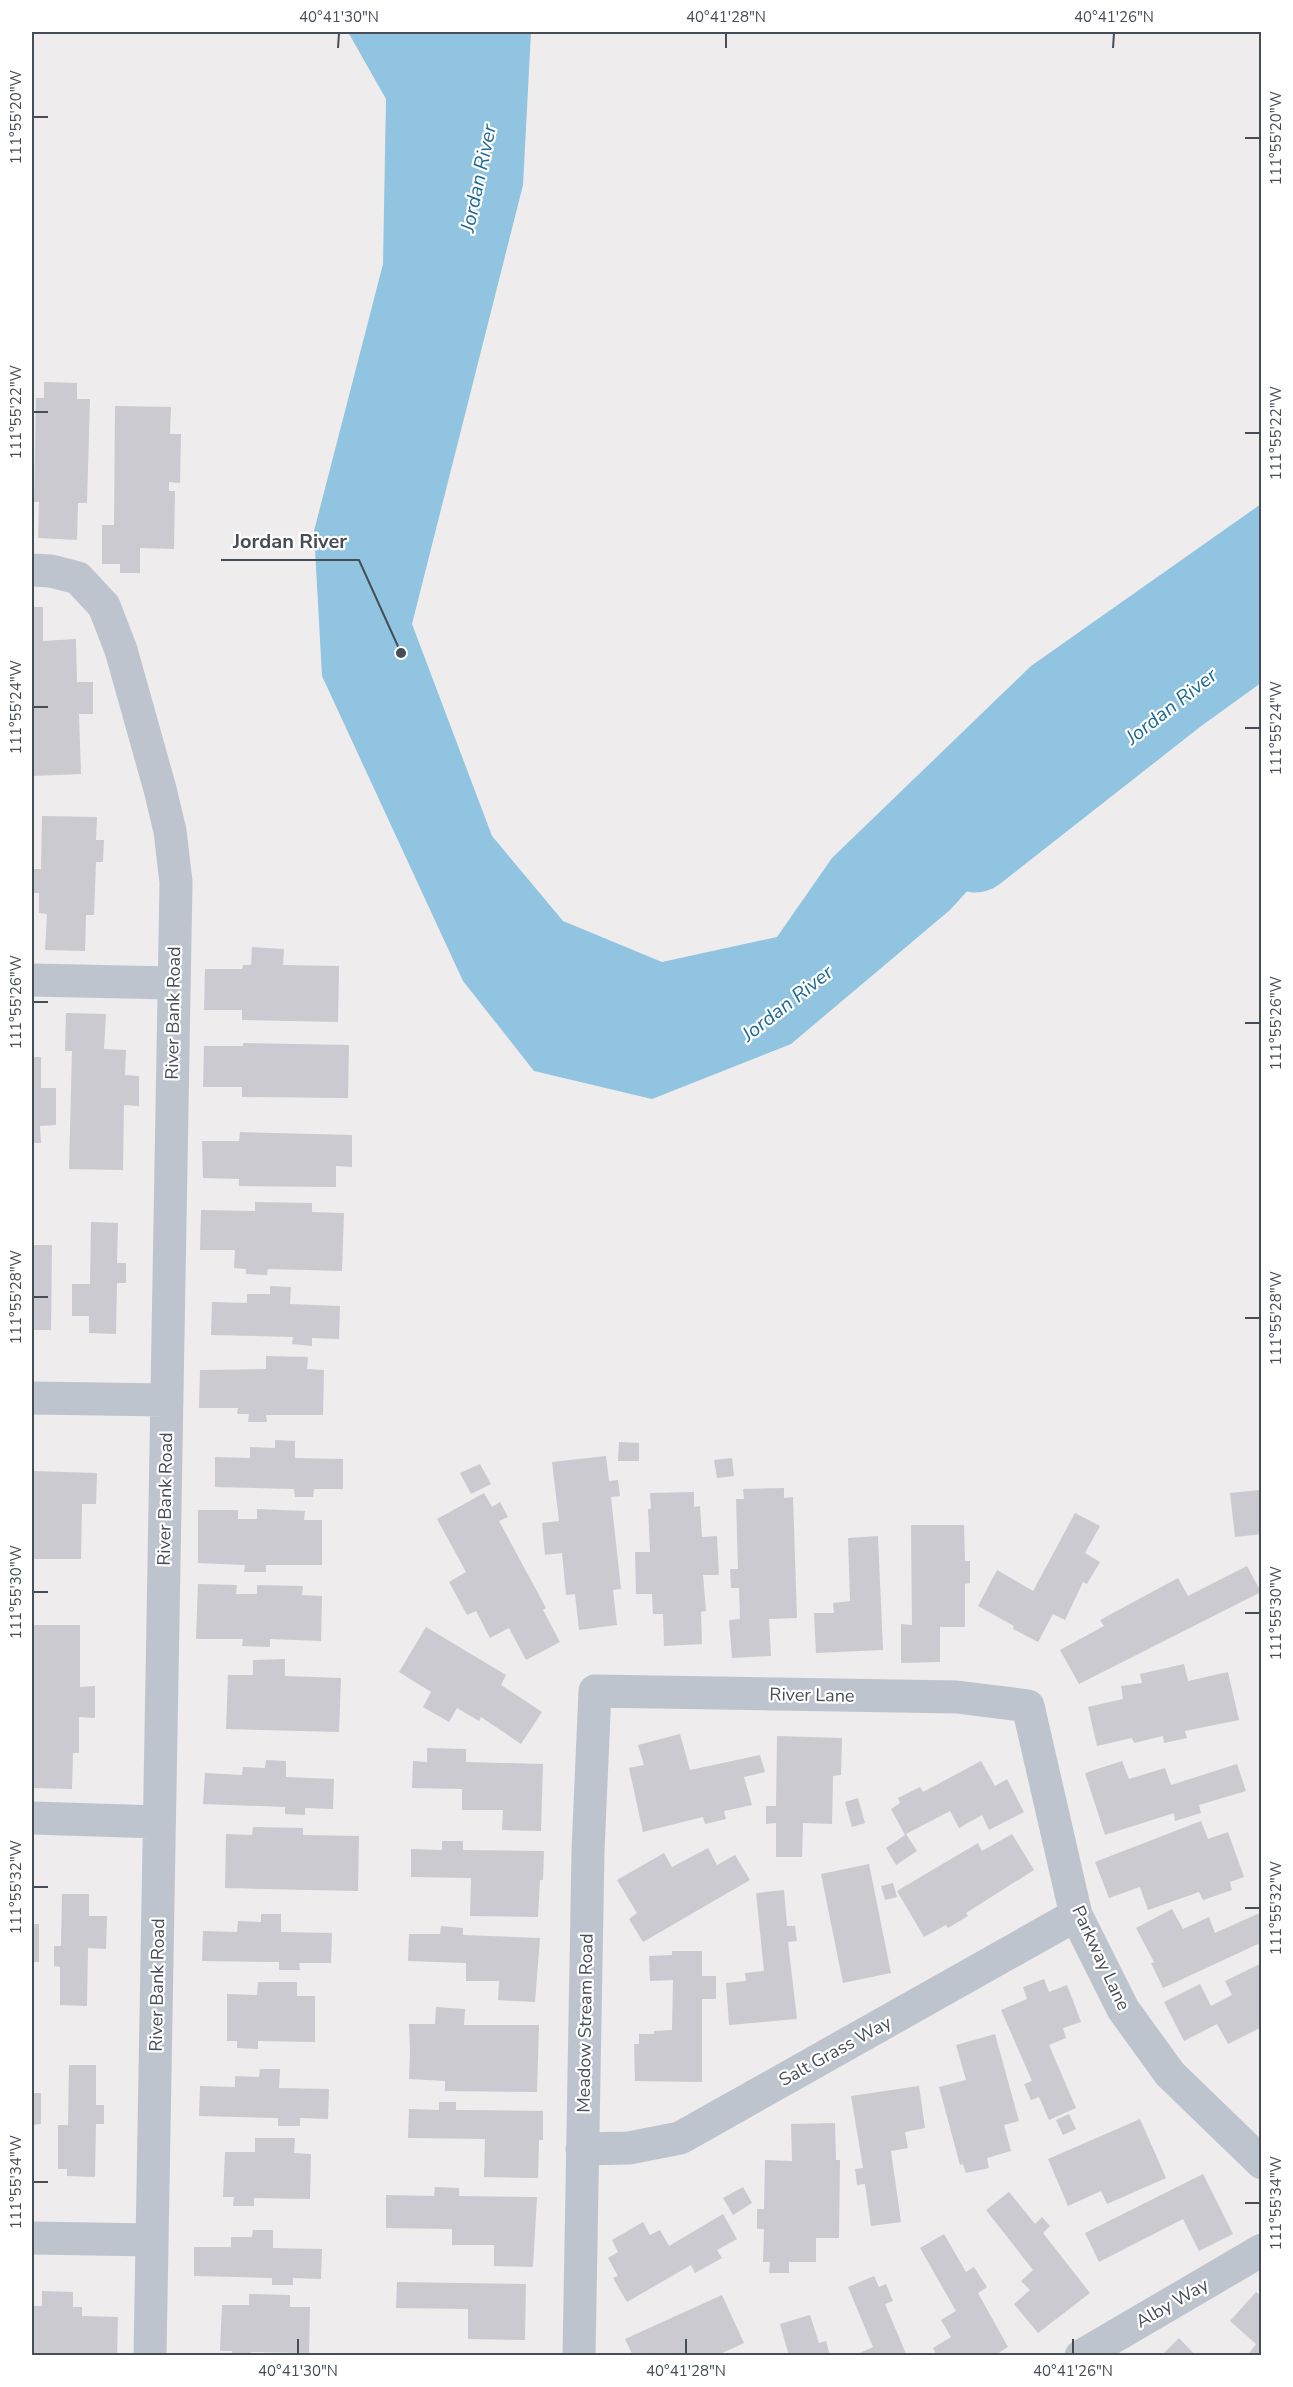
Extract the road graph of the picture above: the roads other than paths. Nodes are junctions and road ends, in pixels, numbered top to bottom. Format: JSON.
{"nodes":[{"id":1,"x":32,"y":570,"type":"edge"},
{"id":2,"x":32,"y":980,"type":"edge"},
{"id":3,"x":173,"y":983,"type":"junction"},
{"id":4,"x":32,"y":1398,"type":"edge"},
{"id":5,"x":166,"y":1400,"type":"junction"},
{"id":6,"x":595,"y":1691,"type":"joint"},
{"id":7,"x":1028,"y":1706,"type":"joint"},
{"id":8,"x":32,"y":1818,"type":"edge"},
{"id":9,"x":159,"y":1822,"type":"junction"},
{"id":10,"x":1076,"y":1915,"type":"junction"},
{"id":11,"x":582,"y":2149,"type":"junction"},
{"id":12,"x":1262,"y":2163,"type":"edge"},
{"id":13,"x":32,"y":2238,"type":"edge"},
{"id":14,"x":152,"y":2240,"type":"junction"},
{"id":15,"x":1262,"y":2250,"type":"edge"},
{"id":16,"x":150,"y":2355,"type":"edge"},
{"id":17,"x":579,"y":2355,"type":"edge"},
{"id":18,"x":1081,"y":2355,"type":"edge"}],
"edges":[{"from":1,"to":3,"type":"street","name":"River Bank Road"},
{"from":2,"to":3,"type":"street"},
{"from":3,"to":5,"type":"street","name":"River Bank Road"},
{"from":4,"to":5,"type":"street"},
{"from":5,"to":9,"type":"street","name":"River Bank Road"},
{"from":6,"to":7,"type":"street","name":"River Lane"},
{"from":6,"to":11,"type":"street","name":"Meadow Stream Road"},
{"from":7,"to":10,"type":"street","name":"Parkway Lane"},
{"from":8,"to":9,"type":"street"},
{"from":9,"to":14,"type":"street","name":"River Bank Road"},
{"from":10,"to":11,"type":"street","name":"Salt Grass Way"},
{"from":10,"to":12,"type":"street","name":"Parkway Lane"},
{"from":11,"to":17,"type":"street","name":"Meadow Stream Road"},
{"from":13,"to":14,"type":"street"},
{"from":14,"to":16,"type":"street","name":"River Bank Road"},
{"from":15,"to":18,"type":"street","name":"Alby Way"}]}
